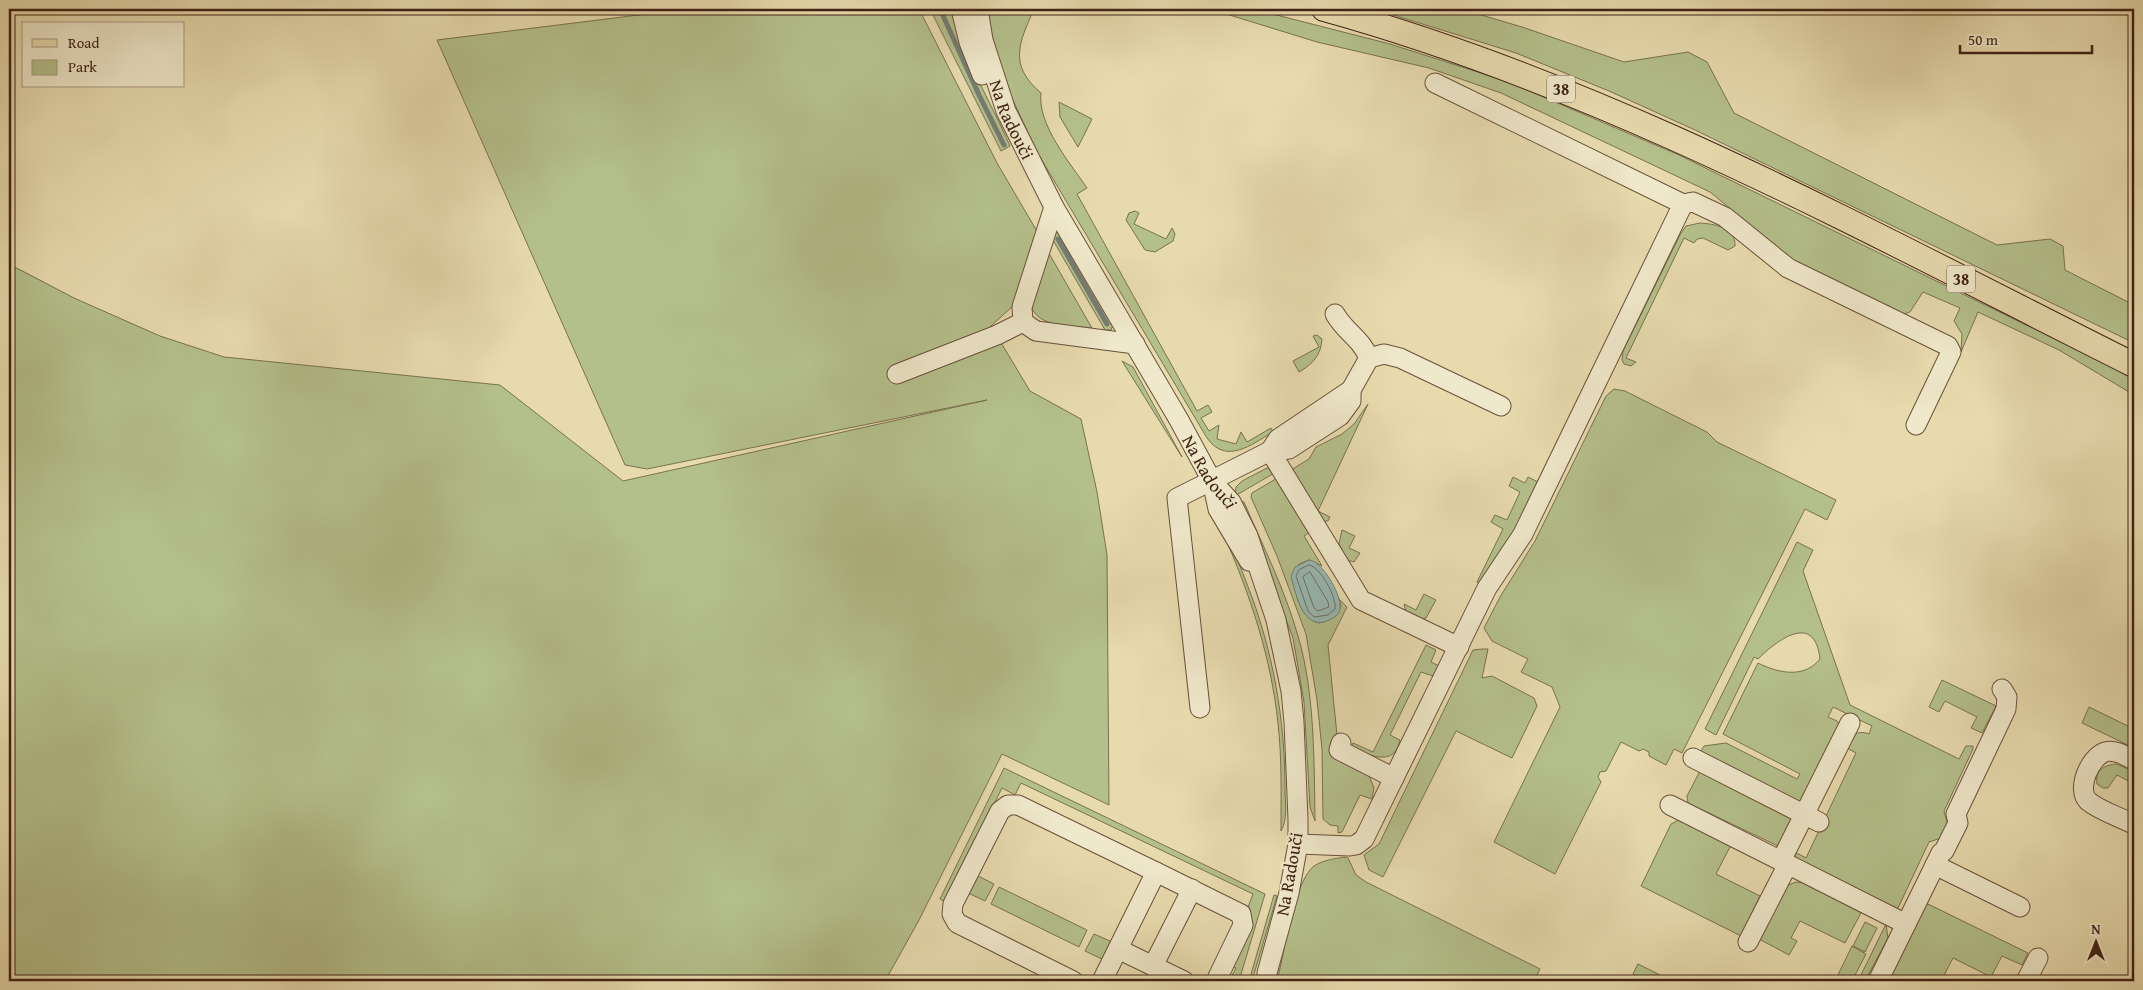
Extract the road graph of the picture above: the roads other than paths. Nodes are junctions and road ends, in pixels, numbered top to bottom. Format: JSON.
{"nodes":[{"id":1,"x":961,"y":9,"type":"edge"},
{"id":2,"x":978,"y":9,"type":"edge"},
{"id":3,"x":1324,"y":9,"type":"edge"},
{"id":4,"x":1435,"y":83,"type":"dead end"},
{"id":5,"x":1006,"y":111,"type":"junction"},
{"id":6,"x":1683,"y":204,"type":"junction"},
{"id":7,"x":1054,"y":207,"type":"junction"},
{"id":8,"x":1335,"y":314,"type":"dead end"},
{"id":9,"x":1023,"y":322,"type":"junction"},
{"id":10,"x":1134,"y":344,"type":"junction"},
{"id":11,"x":1369,"y":358,"type":"junction"},
{"id":12,"x":2134,"y":365,"type":"edge"},
{"id":13,"x":897,"y":374,"type":"dead end"},
{"id":14,"x":1501,"y":406,"type":"dead end"},
{"id":15,"x":1916,"y":425,"type":"dead end"},
{"id":16,"x":1270,"y":451,"type":"junction"},
{"id":17,"x":1212,"y":481,"type":"junction"},
{"id":18,"x":1459,"y":647,"type":"junction"},
{"id":19,"x":2002,"y":689,"type":"dead end"},
{"id":20,"x":1200,"y":708,"type":"dead end"},
{"id":21,"x":1850,"y":723,"type":"dead end"},
{"id":22,"x":1341,"y":744,"type":"dead end"},
{"id":23,"x":1693,"y":758,"type":"dead end"},
{"id":24,"x":2134,"y":760,"type":"edge"},
{"id":25,"x":1394,"y":778,"type":"junction"},
{"id":26,"x":1670,"y":805,"type":"dead end"},
{"id":27,"x":1811,"y":819,"type":"junction"},
{"id":28,"x":2133,"y":824,"type":"edge"},
{"id":29,"x":1298,"y":844,"type":"junction"},
{"id":30,"x":1784,"y":862,"type":"junction"},
{"id":31,"x":1935,"y":865,"type":"junction"},
{"id":32,"x":1156,"y":872,"type":"junction"},
{"id":33,"x":1192,"y":889,"type":"junction"},
{"id":34,"x":2020,"y":907,"type":"dead end"},
{"id":35,"x":1906,"y":924,"type":"junction"},
{"id":36,"x":1748,"y":942,"type":"dead end"},
{"id":37,"x":1118,"y":950,"type":"junction"},
{"id":38,"x":2038,"y":958,"type":"dead end"},
{"id":39,"x":1153,"y":966,"type":"junction"},
{"id":40,"x":1265,"y":979,"type":"edge"},
{"id":41,"x":1073,"y":981,"type":"edge"},
{"id":42,"x":1102,"y":981,"type":"edge"},
{"id":43,"x":1184,"y":981,"type":"edge"},
{"id":44,"x":1216,"y":981,"type":"edge"},
{"id":45,"x":1878,"y":981,"type":"edge"},
{"id":46,"x":2026,"y":981,"type":"edge"}],
"edges":[{"from":1,"to":5,"type":"street"},
{"from":2,"to":5,"type":"street","name":"Na Radouči"},
{"from":3,"to":12,"type":"main road","number":"38"},
{"from":4,"to":6,"type":"street"},
{"from":5,"to":7,"type":"street","name":"Na Radouči"},
{"from":6,"to":15,"type":"street"},
{"from":6,"to":18,"type":"street"},
{"from":7,"to":9,"type":"street"},
{"from":7,"to":10,"type":"street","name":"Na Radouči"},
{"from":8,"to":11,"type":"street"},
{"from":9,"to":10,"type":"street"},
{"from":9,"to":13,"type":"street"},
{"from":10,"to":17,"type":"street","name":"Na Radouči"},
{"from":11,"to":14,"type":"street"},
{"from":11,"to":16,"type":"street"},
{"from":16,"to":17,"type":"street"},
{"from":16,"to":18,"type":"street"},
{"from":17,"to":20,"type":"street"},
{"from":17,"to":29,"type":"street","name":"Na Radouči"},
{"from":18,"to":25,"type":"street"},
{"from":19,"to":31,"type":"street"},
{"from":21,"to":27,"type":"street"},
{"from":22,"to":25,"type":"street"},
{"from":23,"to":27,"type":"street"},
{"from":24,"to":28,"type":"street"},
{"from":25,"to":29,"type":"street"},
{"from":26,"to":30,"type":"street"},
{"from":27,"to":30,"type":"street"},
{"from":29,"to":40,"type":"street","name":"Na Radouči"},
{"from":30,"to":35,"type":"street"},
{"from":30,"to":36,"type":"street"},
{"from":31,"to":34,"type":"street"},
{"from":31,"to":35,"type":"street"},
{"from":32,"to":33,"type":"street"},
{"from":32,"to":37,"type":"street"},
{"from":32,"to":41,"type":"street"},
{"from":33,"to":39,"type":"street"},
{"from":33,"to":44,"type":"street"},
{"from":35,"to":45,"type":"street"},
{"from":37,"to":39,"type":"street"},
{"from":37,"to":42,"type":"street"},
{"from":38,"to":46,"type":"street"},
{"from":39,"to":43,"type":"street"}]}
